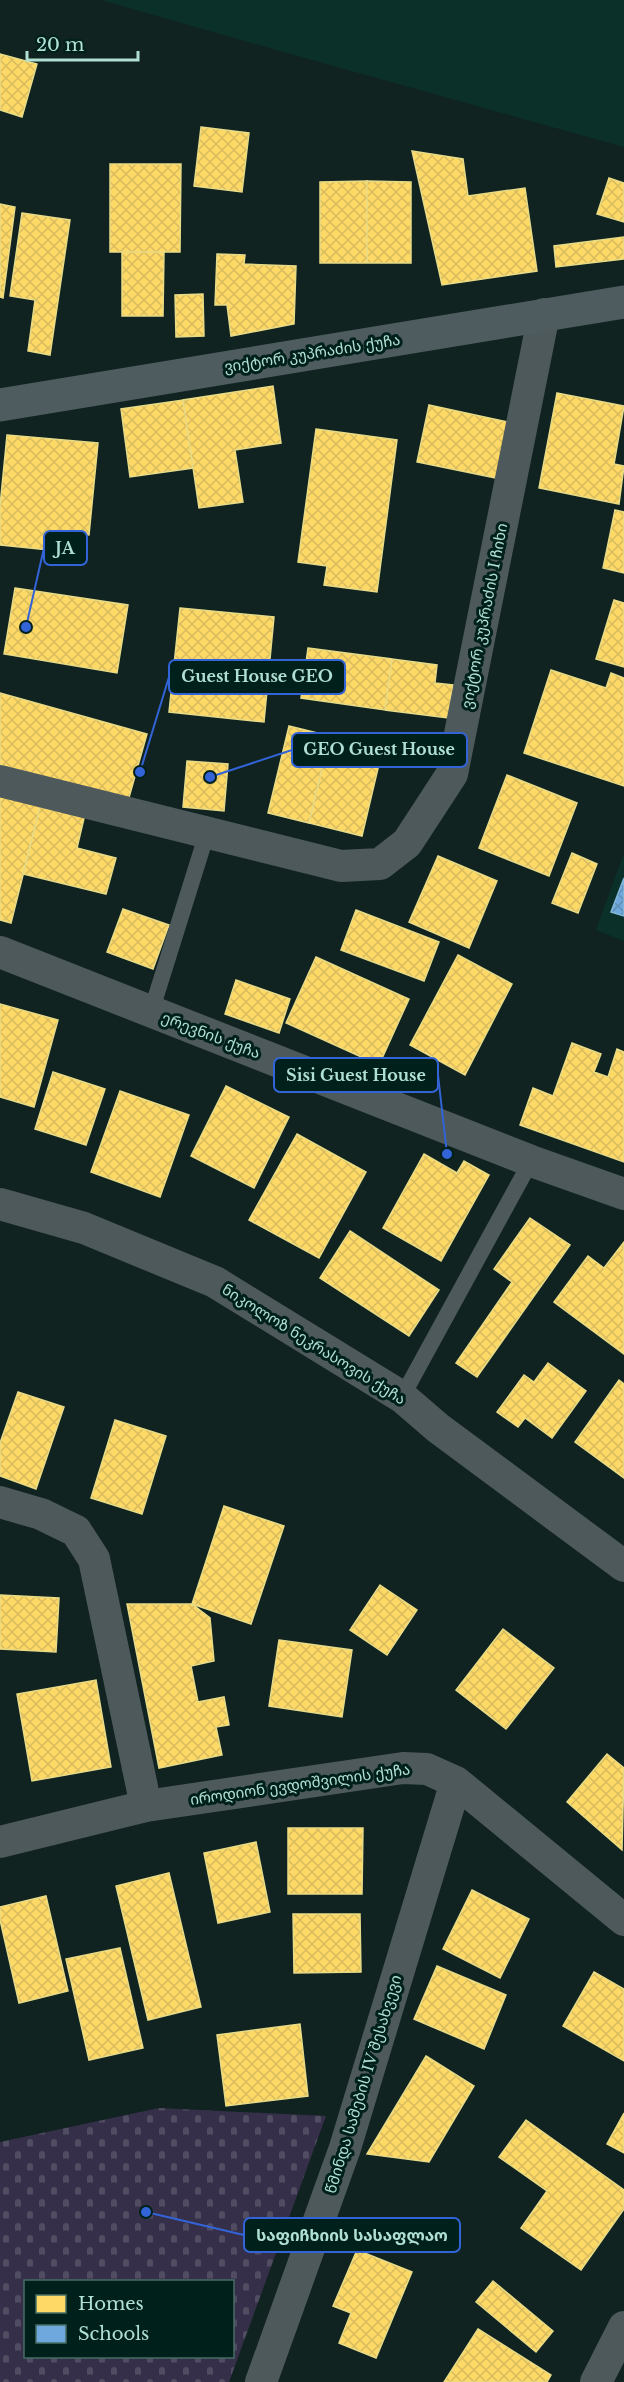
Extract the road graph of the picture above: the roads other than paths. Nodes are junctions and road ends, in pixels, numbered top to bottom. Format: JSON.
{"nodes":[{"id":1,"x":624,"y":302,"type":"edge"},
{"id":2,"x":544,"y":314,"type":"junction"},
{"id":3,"x":0,"y":405,"type":"edge"},
{"id":4,"x":0,"y":781,"type":"edge"},
{"id":5,"x":207,"y":833,"type":"junction"},
{"id":6,"x":0,"y":952,"type":"edge"},
{"id":7,"x":151,"y":1012,"type":"junction"},
{"id":8,"x":531,"y":1161,"type":"junction"},
{"id":9,"x":624,"y":1194,"type":"edge"},
{"id":10,"x":0,"y":1204,"type":"edge"},
{"id":11,"x":402,"y":1397,"type":"junction"},
{"id":12,"x":0,"y":1502,"type":"edge"},
{"id":13,"x":624,"y":1566,"type":"edge"},
{"id":14,"x":456,"y":1782,"type":"junction"},
{"id":15,"x":146,"y":1806,"type":"junction"},
{"id":16,"x":0,"y":1842,"type":"edge"},
{"id":17,"x":624,"y":1920,"type":"edge"},
{"id":18,"x":624,"y":2327,"type":"edge"},
{"id":19,"x":261,"y":2382,"type":"edge"},
{"id":20,"x":596,"y":2382,"type":"edge"}],
"edges":[{"from":1,"to":2,"type":"street","name":"ვიქტორ კუპრაძის ქუჩა"},
{"from":2,"to":3,"type":"street","name":"ვიქტორ კუპრაძის ქუჩა"},
{"from":2,"to":5,"type":"street","name":"ვიქტორ კუპრაძის I ჩიხი"},
{"from":4,"to":5,"type":"street","name":"ვიქტორ კუპრაძის I ჩიხი"},
{"from":5,"to":7,"type":"lane"},
{"from":6,"to":7,"type":"street","name":"ერევნის ქუჩა"},
{"from":7,"to":8,"type":"street","name":"ერევნის ქუჩა"},
{"from":8,"to":9,"type":"street","name":"ერევნის ქუჩა"},
{"from":8,"to":11,"type":"lane"},
{"from":10,"to":11,"type":"street","name":"ნიკოლოზ ნეკრასოვის ქუჩა"},
{"from":11,"to":13,"type":"street","name":"ნიკოლოზ ნეკრასოვის ქუჩა"},
{"from":12,"to":15,"type":"street"},
{"from":14,"to":15,"type":"street","name":"იროდიონ ევდოშვილის ქუჩა"},
{"from":14,"to":17,"type":"street","name":"იროდიონ ევდოშვილის ქუჩა"},
{"from":14,"to":19,"type":"street","name":"წმინდა სამების IV შესახვევი"},
{"from":15,"to":16,"type":"street","name":"იროდიონ ევდოშვილის ქუჩა"},
{"from":18,"to":20,"type":"street"}]}
